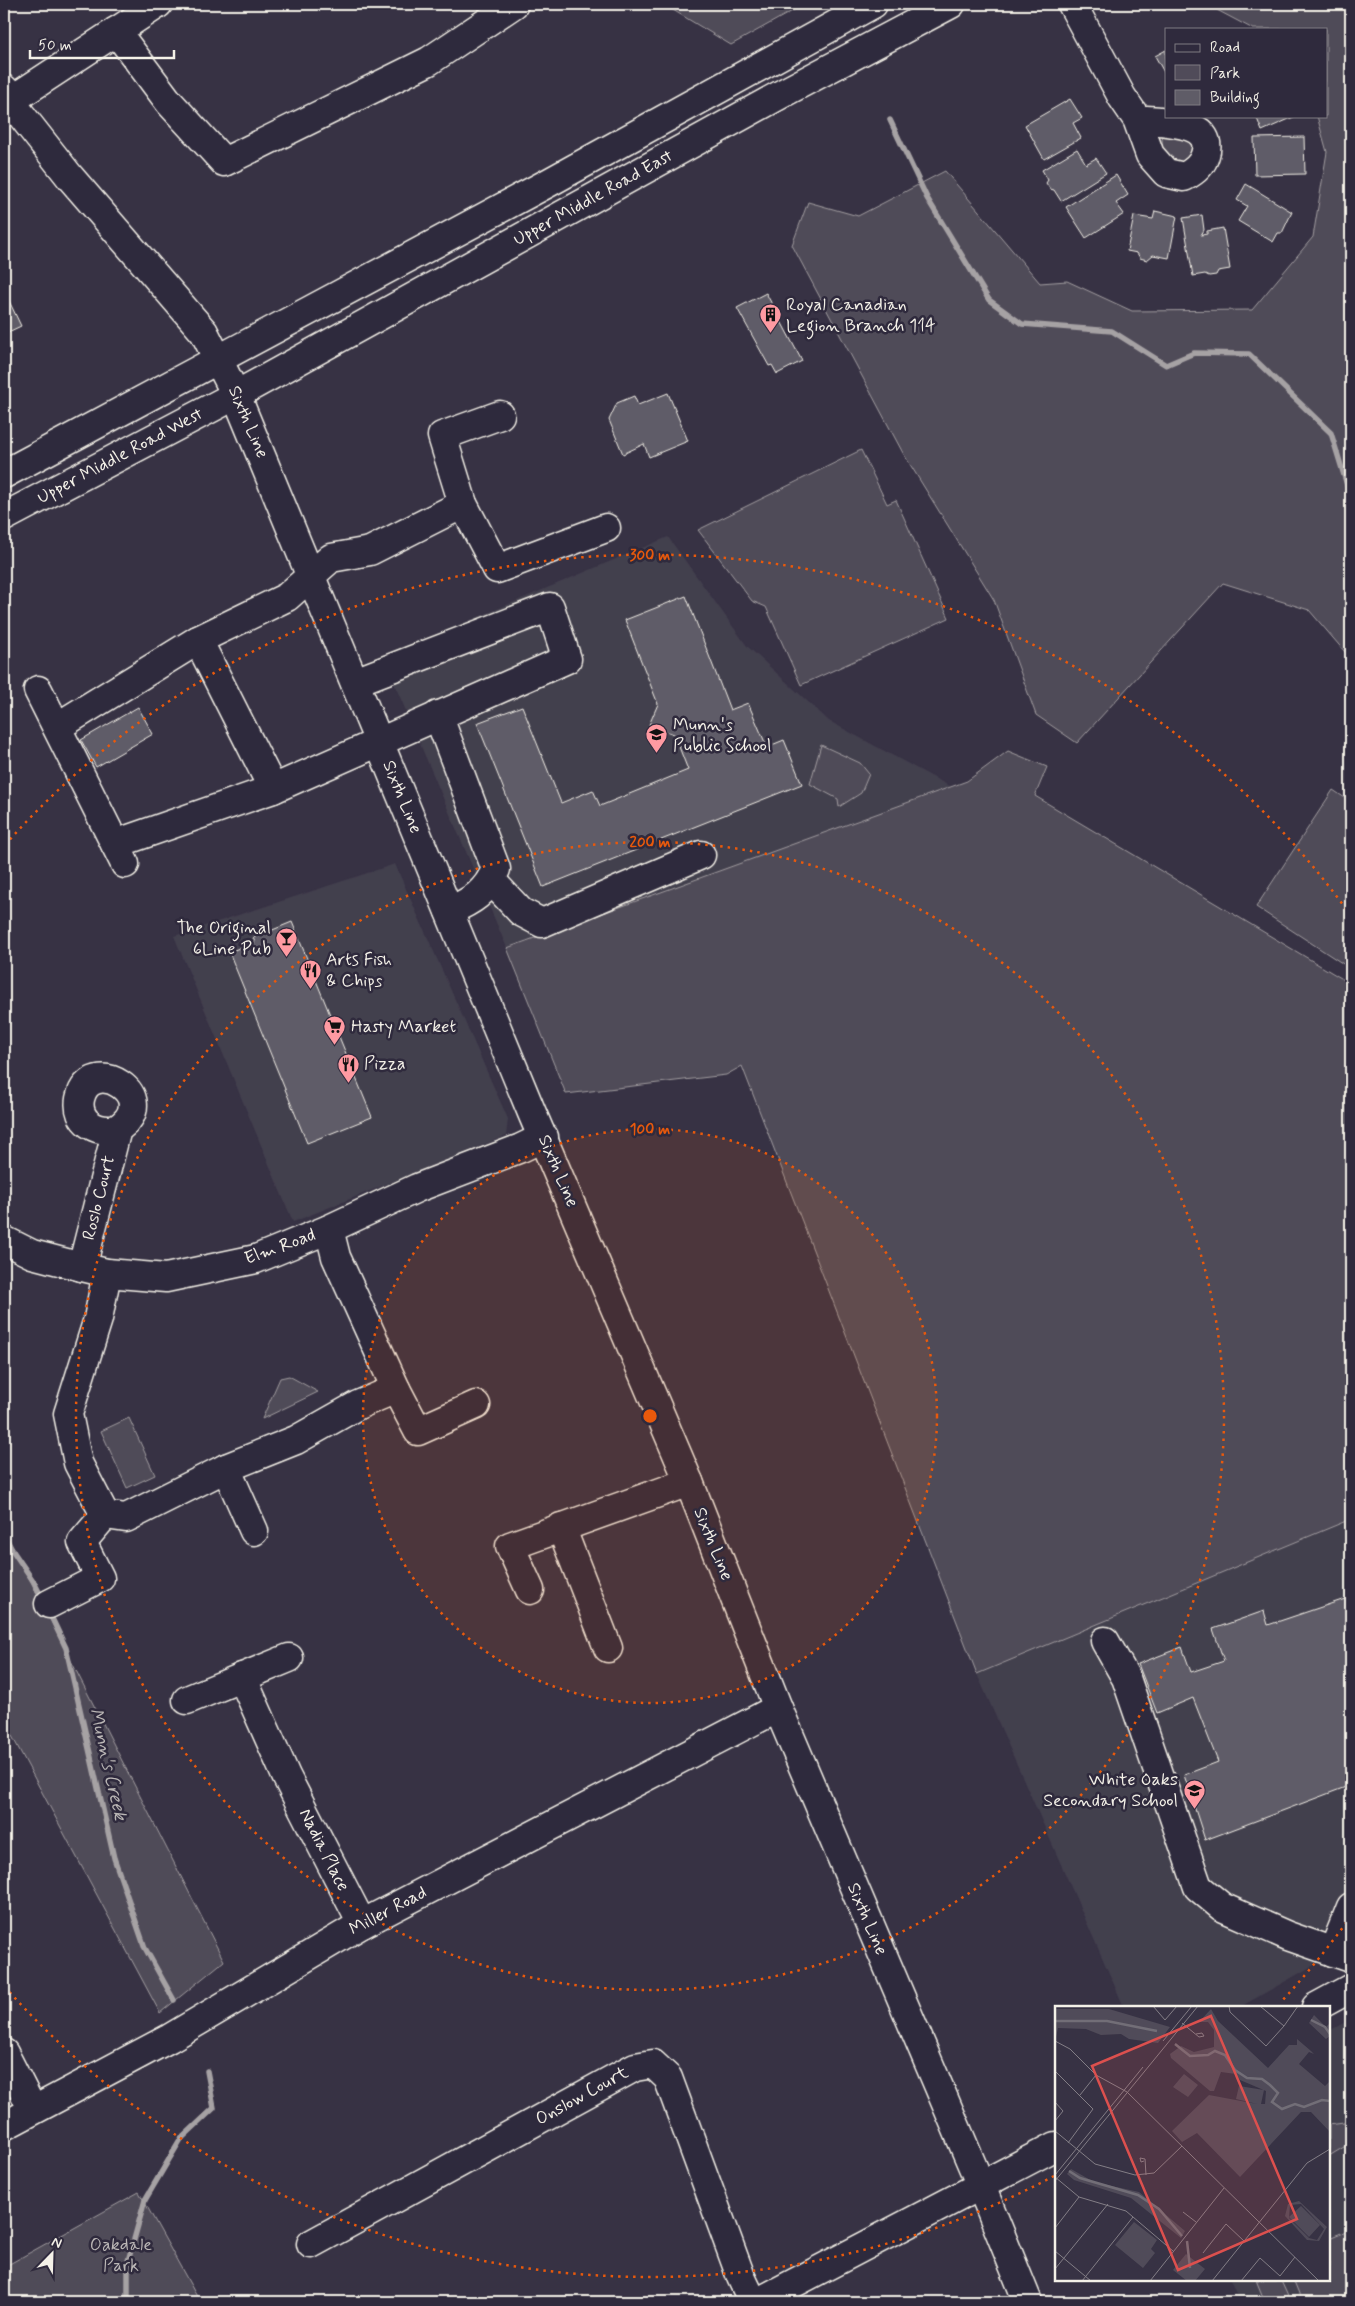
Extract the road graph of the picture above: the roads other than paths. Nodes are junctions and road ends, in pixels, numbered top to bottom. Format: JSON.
{"nodes":[{"id":1,"x":158,"y":4,"type":"edge"},
{"id":2,"x":514,"y":4,"type":"edge"},
{"id":3,"x":873,"y":4,"type":"edge"},
{"id":4,"x":951,"y":4,"type":"edge"},
{"id":5,"x":1072,"y":4,"type":"edge"},
{"id":6,"x":116,"y":31,"type":"junction"},
{"id":7,"x":6,"y":99,"type":"edge"},
{"id":8,"x":1137,"y":119,"type":"dead end"},
{"id":9,"x":220,"y":359,"type":"junction"},
{"id":10,"x":236,"y":395,"type":"junction"},
{"id":11,"x":500,"y":415,"type":"dead end"},
{"id":12,"x":4,"y":474,"type":"edge"},
{"id":13,"x":463,"y":504,"type":"junction"},
{"id":14,"x":4,"y":517,"type":"edge"},
{"id":15,"x":606,"y":528,"type":"dead end"},
{"id":16,"x":312,"y":575,"type":"junction"},
{"id":17,"x":198,"y":640,"type":"junction"},
{"id":18,"x":355,"y":682,"type":"junction"},
{"id":19,"x":38,"y":690,"type":"dead end"},
{"id":20,"x":438,"y":716,"type":"junction"},
{"id":21,"x":57,"y":728,"type":"junction"},
{"id":22,"x":379,"y":740,"type":"junction"},
{"id":23,"x":273,"y":789,"type":"junction"},
{"id":24,"x":701,"y":855,"type":"dead end"},
{"id":25,"x":491,"y":880,"type":"junction"},
{"id":26,"x":449,"y":911,"type":"junction"},
{"id":27,"x":117,"y":1129,"type":"dead end"},
{"id":28,"x":544,"y":1137,"type":"junction"},
{"id":29,"x":328,"y":1229,"type":"junction"},
{"id":30,"x":4,"y":1240,"type":"edge"},
{"id":31,"x":95,"y":1270,"type":"junction"},
{"id":32,"x":396,"y":1389,"type":"junction"},
{"id":33,"x":476,"y":1405,"type":"dead end"},
{"id":34,"x":226,"y":1468,"type":"junction"},
{"id":35,"x":689,"y":1482,"type":"junction"},
{"id":36,"x":105,"y":1515,"type":"junction"},
{"id":37,"x":561,"y":1527,"type":"junction"},
{"id":38,"x":254,"y":1531,"type":"dead end"},
{"id":39,"x":530,"y":1590,"type":"dead end"},
{"id":40,"x":49,"y":1604,"type":"dead end"},
{"id":41,"x":1105,"y":1641,"type":"dead end"},
{"id":42,"x":608,"y":1648,"type":"dead end"},
{"id":43,"x":289,"y":1658,"type":"dead end"},
{"id":44,"x":242,"y":1677,"type":"junction"},
{"id":45,"x":188,"y":1700,"type":"dead end"},
{"id":46,"x":778,"y":1708,"type":"junction"},
{"id":47,"x":1351,"y":1907,"type":"edge"},
{"id":48,"x":362,"y":1924,"type":"junction"},
{"id":49,"x":1342,"y":1955,"type":"edge"},
{"id":50,"x":1351,"y":1988,"type":"edge"},
{"id":51,"x":1318,"y":2006,"type":"edge"},
{"id":52,"x":4,"y":2053,"type":"edge"},
{"id":53,"x":33,"y":2110,"type":"junction"},
{"id":54,"x":4,"y":2126,"type":"edge"},
{"id":55,"x":1055,"y":2147,"type":"edge"},
{"id":56,"x":981,"y":2186,"type":"junction"},
{"id":57,"x":311,"y":2244,"type":"dead end"},
{"id":58,"x":753,"y":2302,"type":"edge"},
{"id":59,"x":758,"y":2302,"type":"edge"},
{"id":60,"x":1028,"y":2302,"type":"edge"}],
"edges":[{"from":1,"to":6,"type":"street"},
{"from":2,"to":6,"type":"street"},
{"from":3,"to":9,"type":"street","name":"Upper Middle Road East"},
{"from":4,"to":10,"type":"street","name":"Upper Middle Road East"},
{"from":5,"to":8,"type":"street"},
{"from":6,"to":7,"type":"street"},
{"from":7,"to":9,"type":"street","name":"Sixth Line"},
{"from":9,"to":10,"type":"street","name":"Sixth Line"},
{"from":9,"to":12,"type":"street"},
{"from":10,"to":14,"type":"street","name":"Upper Middle Road West"},
{"from":10,"to":16,"type":"street","name":"Sixth Line"},
{"from":11,"to":13,"type":"street"},
{"from":13,"to":15,"type":"street"},
{"from":13,"to":16,"type":"street"},
{"from":16,"to":17,"type":"street"},
{"from":16,"to":18,"type":"street","name":"Sixth Line"},
{"from":17,"to":21,"type":"street"},
{"from":17,"to":23,"type":"street"},
{"from":18,"to":20,"type":"street"},
{"from":18,"to":22,"type":"street","name":"Sixth Line"},
{"from":19,"to":21,"type":"street"},
{"from":20,"to":22,"type":"street"},
{"from":20,"to":25,"type":"street"},
{"from":21,"to":23,"type":"street"},
{"from":22,"to":23,"type":"street"},
{"from":22,"to":26,"type":"street","name":"Sixth Line"},
{"from":24,"to":25,"type":"street"},
{"from":25,"to":26,"type":"street"},
{"from":26,"to":28,"type":"street","name":"Sixth Line"},
{"from":27,"to":31,"type":"street","name":"Roslo Court"},
{"from":28,"to":29,"type":"street","name":"Elm Road"},
{"from":28,"to":35,"type":"street","name":"Sixth Line"},
{"from":29,"to":31,"type":"street","name":"Elm Road"},
{"from":29,"to":32,"type":"street"},
{"from":30,"to":31,"type":"street","name":"Elm Road"},
{"from":31,"to":36,"type":"street","name":"Roslo Court"},
{"from":32,"to":33,"type":"street"},
{"from":32,"to":34,"type":"street"},
{"from":34,"to":36,"type":"street"},
{"from":34,"to":38,"type":"street"},
{"from":35,"to":37,"type":"street"},
{"from":35,"to":46,"type":"street","name":"Sixth Line"},
{"from":36,"to":40,"type":"street"},
{"from":37,"to":39,"type":"street"},
{"from":37,"to":42,"type":"street"},
{"from":41,"to":49,"type":"street"},
{"from":43,"to":44,"type":"street"},
{"from":44,"to":45,"type":"street"},
{"from":44,"to":48,"type":"street","name":"Nadia Place"},
{"from":46,"to":48,"type":"street","name":"Miller Road"},
{"from":46,"to":56,"type":"street","name":"Sixth Line"},
{"from":47,"to":49,"type":"street"},
{"from":48,"to":53,"type":"street","name":"Miller Road"},
{"from":50,"to":51,"type":"street"},
{"from":52,"to":53,"type":"street"},
{"from":53,"to":54,"type":"street","name":"Miller Road"},
{"from":55,"to":56,"type":"street"},
{"from":56,"to":59,"type":"street"},
{"from":56,"to":60,"type":"street","name":"Sixth Line"},
{"from":57,"to":58,"type":"street","name":"Onslow Court"}]}
